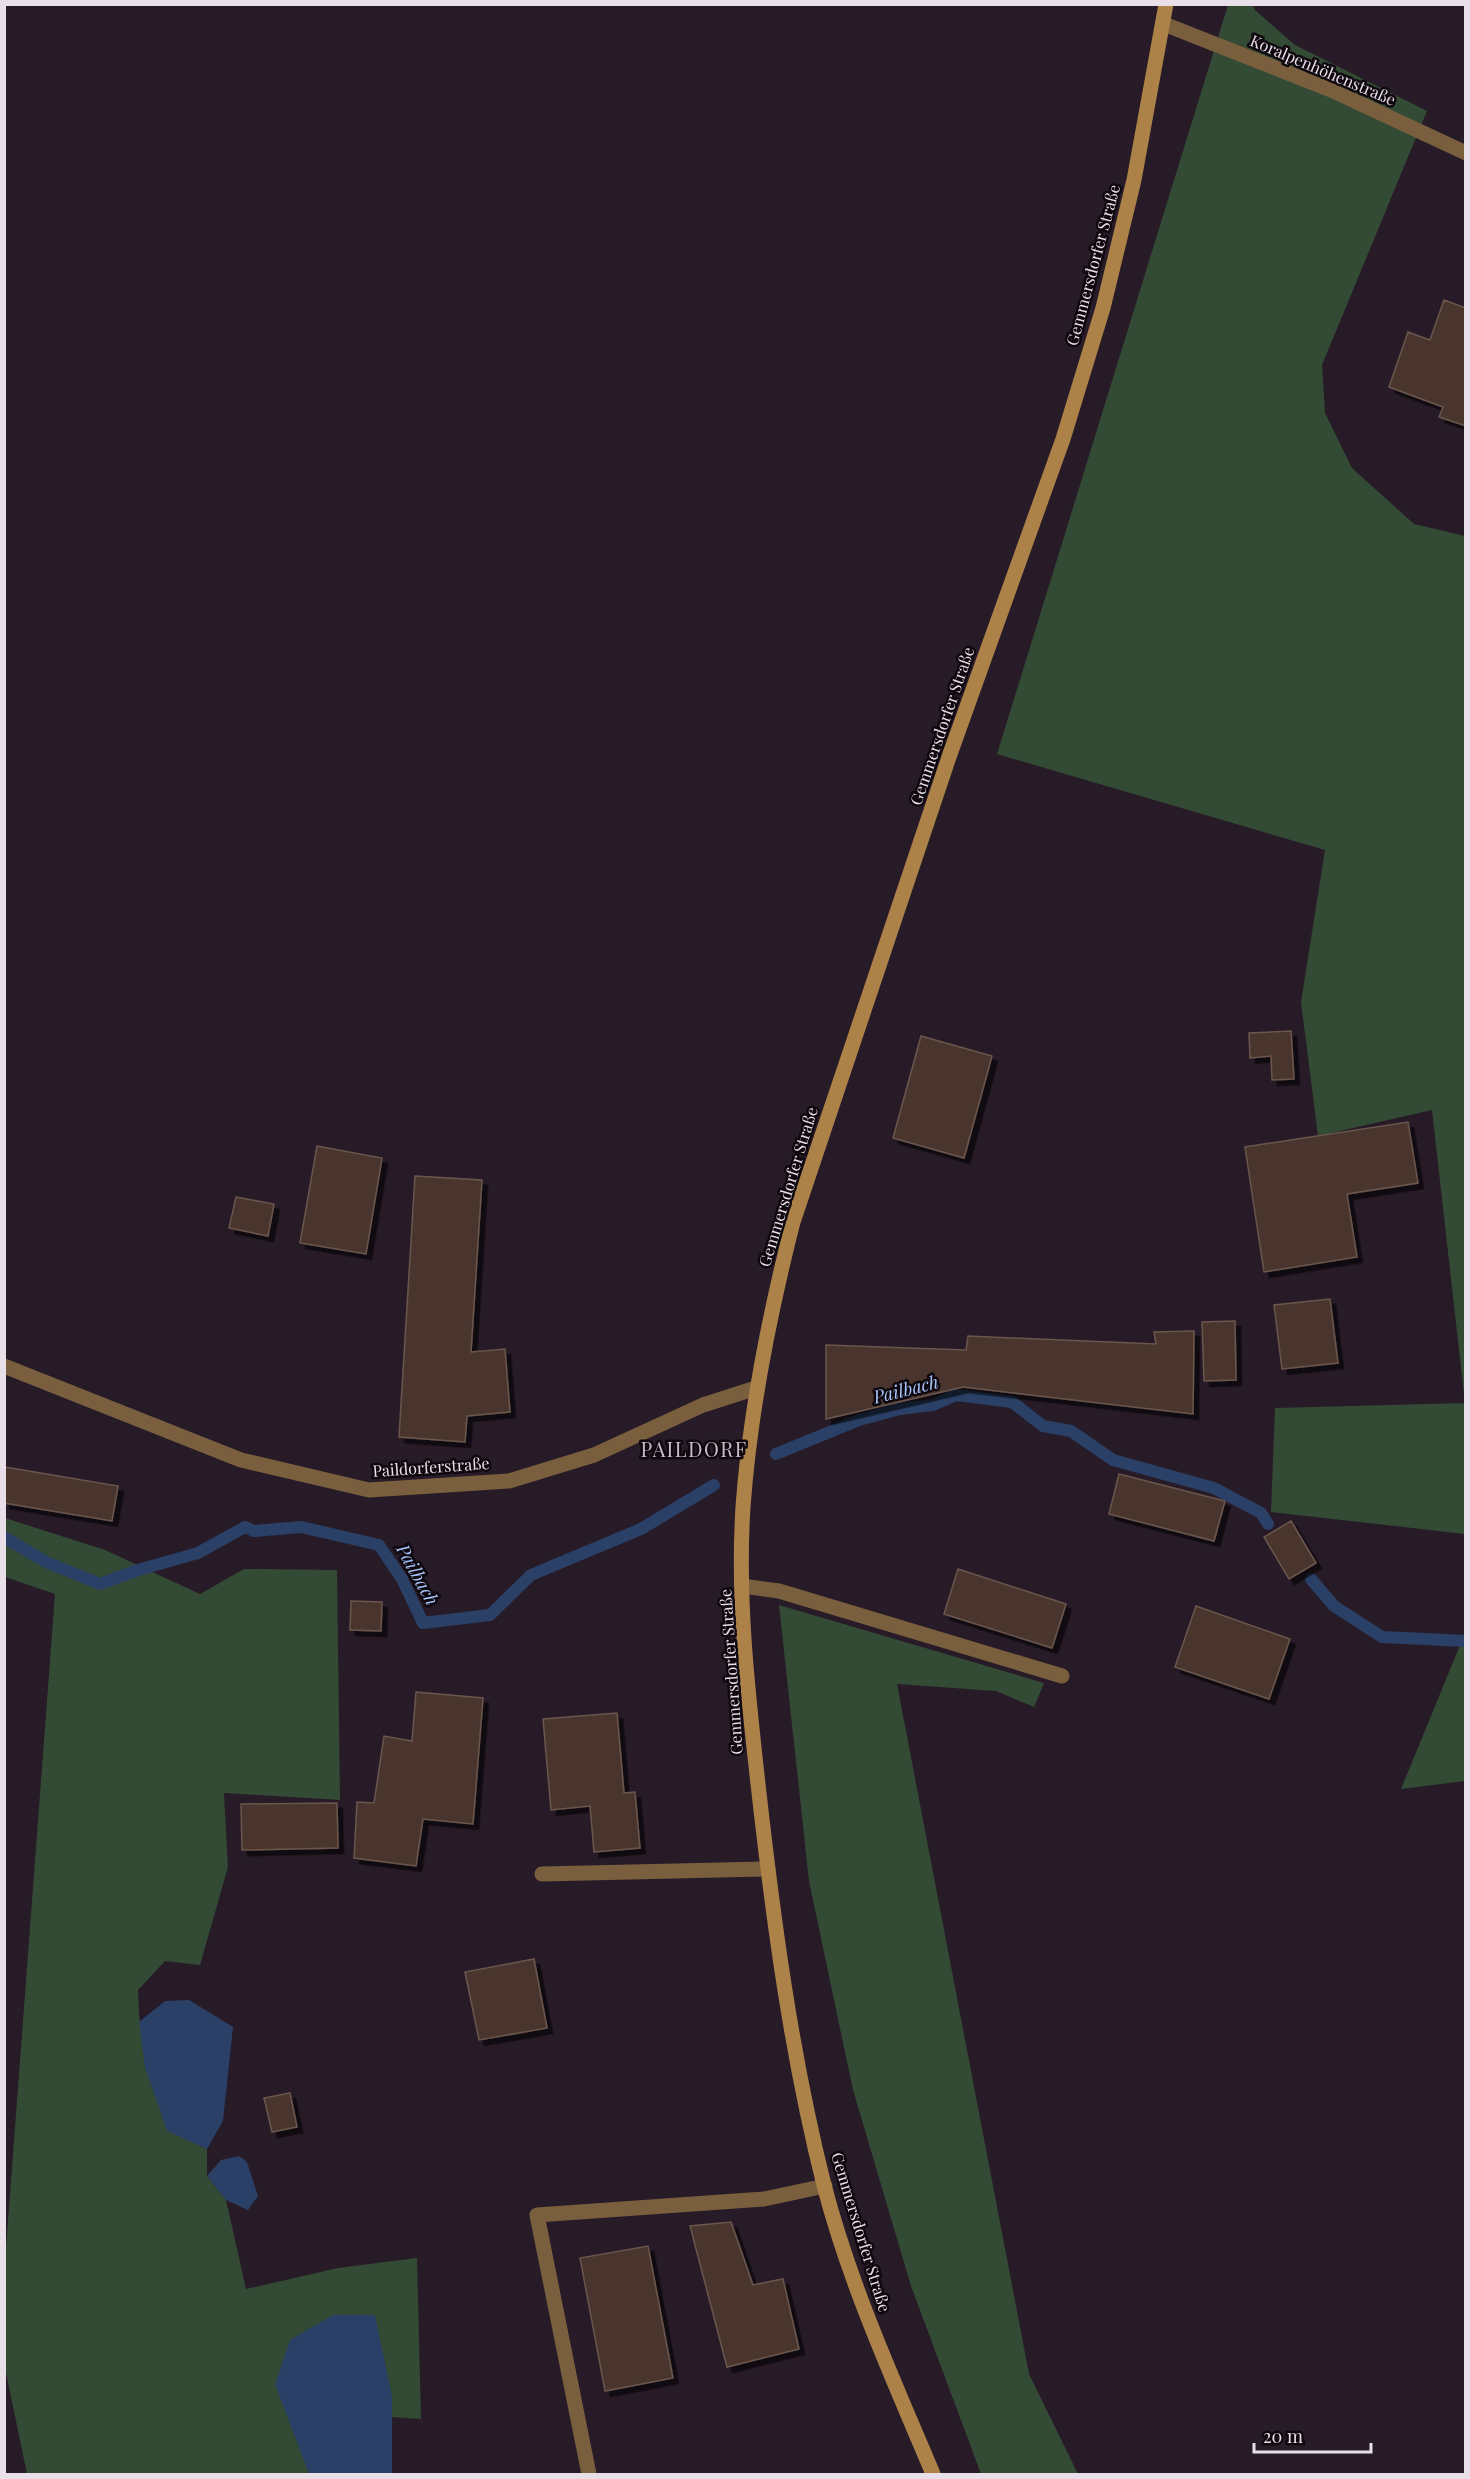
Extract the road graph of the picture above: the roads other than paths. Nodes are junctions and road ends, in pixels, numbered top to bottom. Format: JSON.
{"nodes":[{"id":1,"x":1166,"y":4,"type":"edge"},
{"id":2,"x":1164,"y":24,"type":"junction"},
{"id":3,"x":1466,"y":153,"type":"edge"},
{"id":4,"x":4,"y":1366,"type":"edge"},
{"id":5,"x":756,"y":1388,"type":"junction"},
{"id":6,"x":742,"y":1586,"type":"junction"},
{"id":7,"x":1062,"y":1676,"type":"dead end"},
{"id":8,"x":768,"y":1869,"type":"junction"},
{"id":9,"x":542,"y":1874,"type":"dead end"},
{"id":10,"x":825,"y":2186,"type":"junction"},
{"id":11,"x":589,"y":2475,"type":"edge"},
{"id":12,"x":933,"y":2475,"type":"edge"}],
"edges":[{"from":1,"to":2,"type":"main road","name":"Gemmersdorfer Straße"},
{"from":2,"to":3,"type":"street","name":"Koralpenhöhenstraße"},
{"from":2,"to":5,"type":"main road","name":"Gemmersdorfer Straße"},
{"from":4,"to":5,"type":"street","name":"Paildorferstraße"},
{"from":5,"to":6,"type":"main road","name":"Gemmersdorfer Straße"},
{"from":6,"to":7,"type":"street"},
{"from":6,"to":8,"type":"main road","name":"Gemmersdorfer Straße"},
{"from":8,"to":9,"type":"street"},
{"from":8,"to":10,"type":"main road","name":"Gemmersdorfer Straße"},
{"from":10,"to":11,"type":"street"},
{"from":10,"to":12,"type":"main road","name":"Gemmersdorfer Straße"}]}
